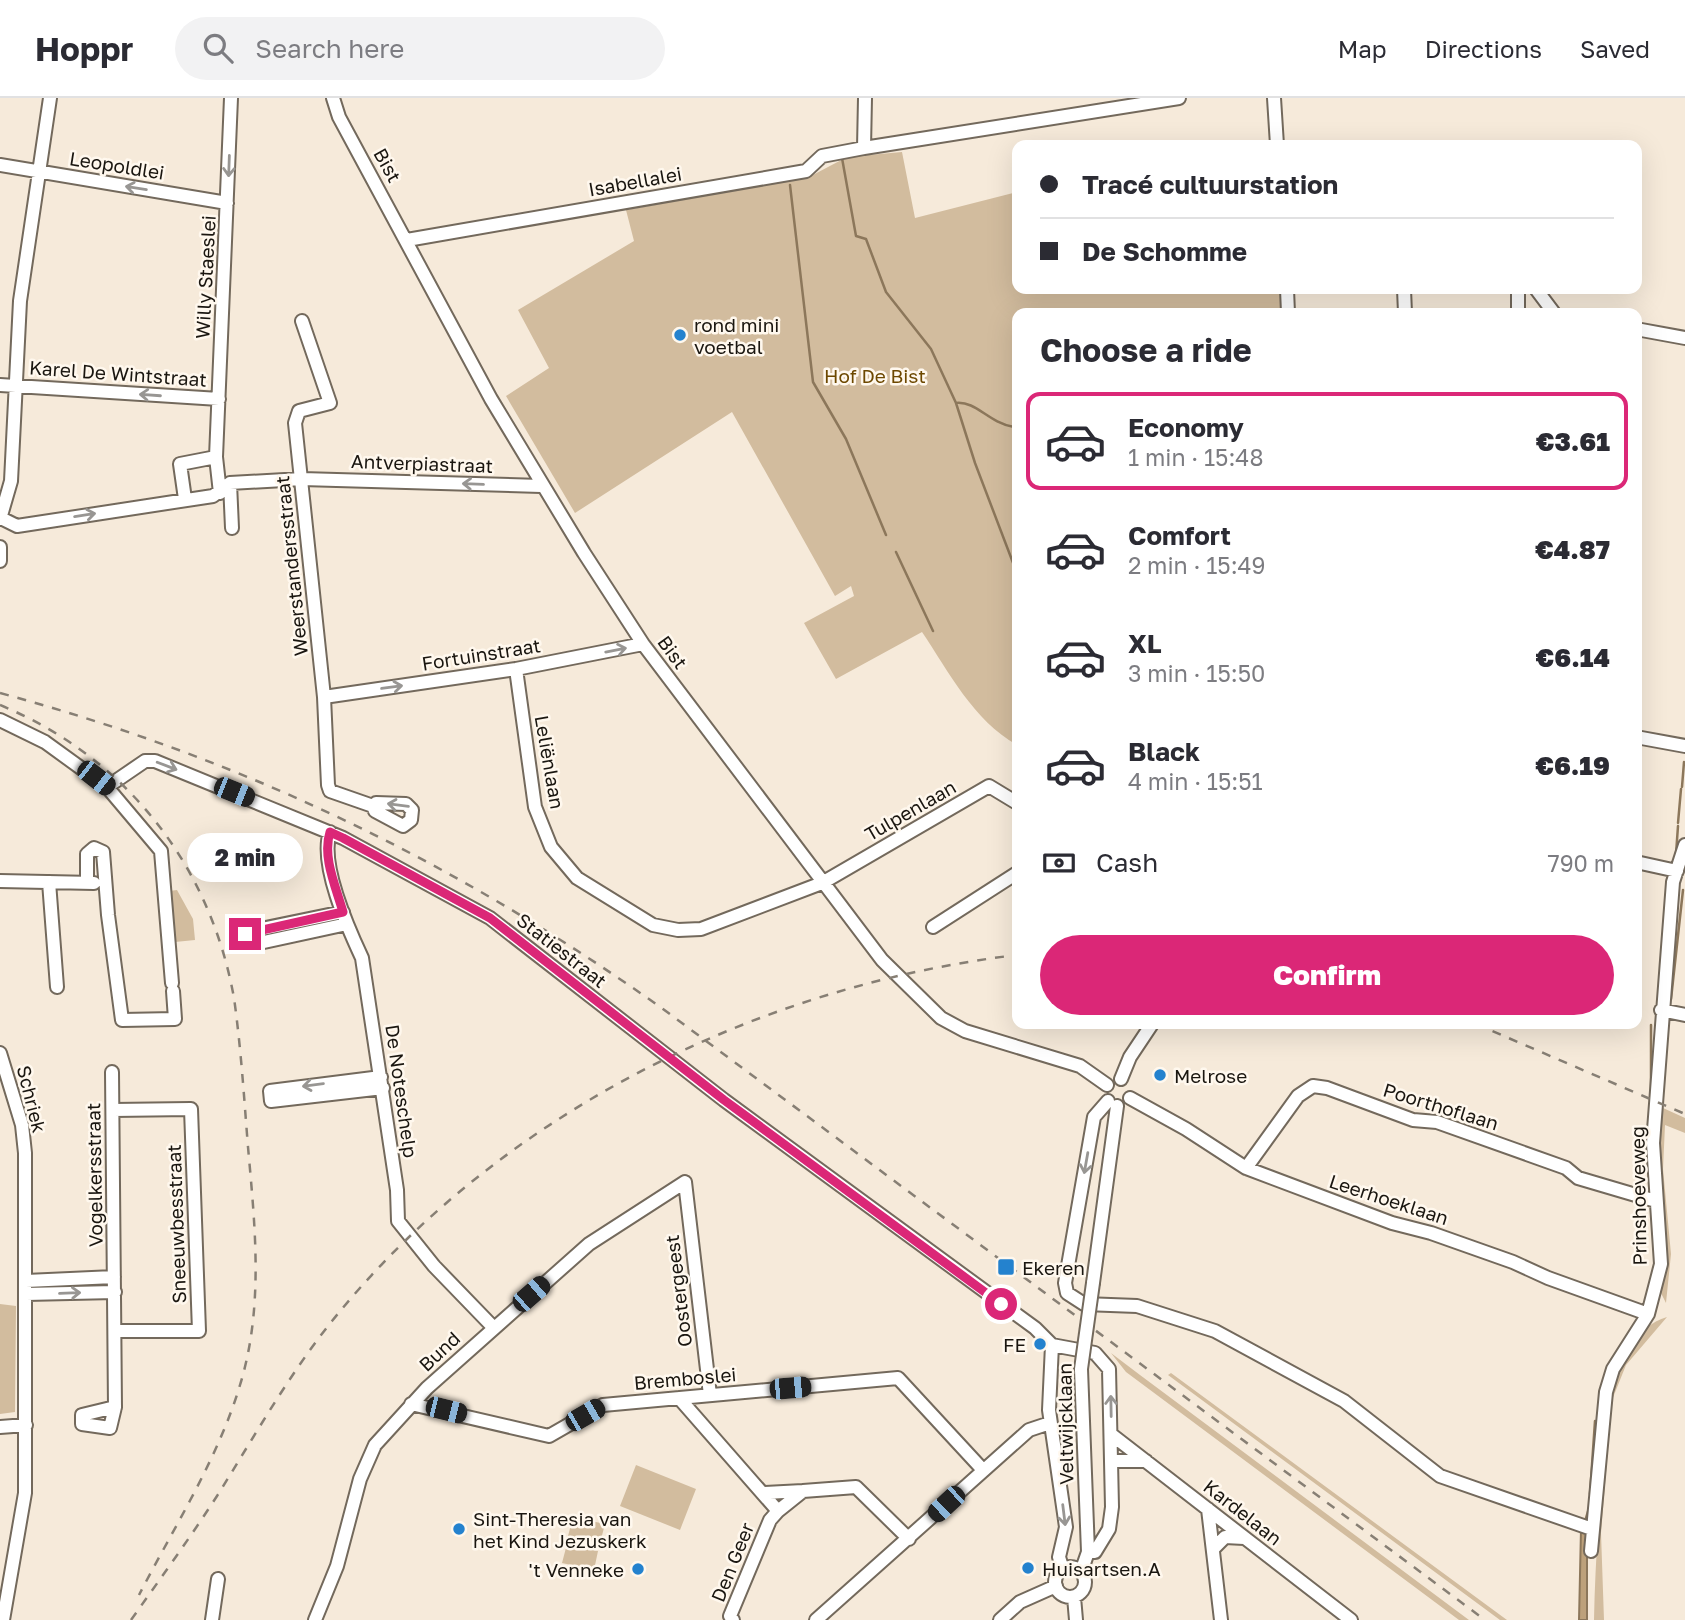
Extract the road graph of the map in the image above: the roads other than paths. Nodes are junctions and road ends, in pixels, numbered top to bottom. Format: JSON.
{"nodes":[{"id":1,"x":50,"y":98,"type":"edge"},
{"id":2,"x":231,"y":98,"type":"edge"},
{"id":3,"x":333,"y":98,"type":"edge"},
{"id":4,"x":865,"y":98,"type":"edge"},
{"id":5,"x":1179,"y":98,"type":"edge"},
{"id":6,"x":1274,"y":98,"type":"edge"},
{"id":7,"x":1277,"y":140,"type":"edge"},
{"id":8,"x":864,"y":148,"type":"junction"},
{"id":9,"x":0,"y":165,"type":"edge"},
{"id":10,"x":40,"y":172,"type":"junction"},
{"id":11,"x":228,"y":203,"type":"junction"},
{"id":12,"x":407,"y":240,"type":"junction"},
{"id":13,"x":302,"y":321,"type":"dead end"},
{"id":14,"x":1642,"y":330,"type":"edge"},
{"id":15,"x":1685,"y":338,"type":"edge"},
{"id":16,"x":0,"y":385,"type":"edge"},
{"id":17,"x":14,"y":386,"type":"junction"},
{"id":18,"x":219,"y":399,"type":"junction"},
{"id":19,"x":216,"y":457,"type":"junction"},
{"id":20,"x":302,"y":479,"type":"junction"},
{"id":21,"x":541,"y":486,"type":"junction"},
{"id":22,"x":225,"y":488,"type":"junction"},
{"id":23,"x":185,"y":499,"type":"junction"},
{"id":24,"x":1,"y":519,"type":"edge"},
{"id":25,"x":232,"y":528,"type":"dead end"},
{"id":26,"x":0,"y":547,"type":"edge"},
{"id":27,"x":0,"y":561,"type":"edge"},
{"id":28,"x":643,"y":644,"type":"junction"},
{"id":29,"x":516,"y":669,"type":"junction"},
{"id":30,"x":324,"y":697,"type":"junction"},
{"id":31,"x":0,"y":720,"type":"edge"},
{"id":32,"x":1642,"y":738,"type":"edge"},
{"id":33,"x":1685,"y":746,"type":"edge"},
{"id":34,"x":107,"y":787,"type":"junction"},
{"id":35,"x":1012,"y":800,"type":"edge"},
{"id":36,"x":373,"y":806,"type":"dead end"},
{"id":37,"x":330,"y":832,"type":"junction"},
{"id":38,"x":1685,"y":845,"type":"edge"},
{"id":39,"x":1642,"y":863,"type":"edge"},
{"id":40,"x":1675,"y":871,"type":"junction"},
{"id":41,"x":1012,"y":876,"type":"edge"},
{"id":42,"x":0,"y":881,"type":"edge"},
{"id":43,"x":49,"y":882,"type":"junction"},
{"id":44,"x":86,"y":883,"type":"junction"},
{"id":45,"x":822,"y":883,"type":"junction"},
{"id":46,"x":106,"y":884,"type":"junction"},
{"id":47,"x":345,"y":918,"type":"junction"},
{"id":48,"x":933,"y":927,"type":"dead end"},
{"id":49,"x":57,"y":987,"type":"dead end"},
{"id":50,"x":1661,"y":1010,"type":"junction"},
{"id":51,"x":1685,"y":1015,"type":"edge"},
{"id":52,"x":1149,"y":1029,"type":"edge"},
{"id":53,"x":0,"y":1053,"type":"edge"},
{"id":54,"x":112,"y":1072,"type":"dead end"},
{"id":55,"x":1121,"y":1079,"type":"junction"},
{"id":56,"x":382,"y":1082,"type":"junction"},
{"id":57,"x":1107,"y":1085,"type":"junction"},
{"id":58,"x":1130,"y":1098,"type":"junction"},
{"id":59,"x":1113,"y":1104,"type":"junction"},
{"id":60,"x":113,"y":1110,"type":"junction"},
{"id":61,"x":1246,"y":1168,"type":"junction"},
{"id":62,"x":685,"y":1182,"type":"joint"},
{"id":63,"x":1656,"y":1201,"type":"junction"},
{"id":64,"x":114,"y":1277,"type":"junction"},
{"id":65,"x":26,"y":1281,"type":"junction"},
{"id":66,"x":115,"y":1292,"type":"junction"},
{"id":67,"x":26,"y":1294,"type":"junction"},
{"id":68,"x":1648,"y":1314,"type":"junction"},
{"id":69,"x":493,"y":1327,"type":"junction"},
{"id":70,"x":115,"y":1331,"type":"junction"},
{"id":71,"x":1052,"y":1345,"type":"junction"},
{"id":72,"x":427,"y":1388,"type":"junction"},
{"id":73,"x":710,"y":1395,"type":"junction"},
{"id":74,"x":679,"y":1398,"type":"junction"},
{"id":75,"x":411,"y":1404,"type":"junction"},
{"id":76,"x":115,"y":1407,"type":"dead end"},
{"id":77,"x":446,"y":1410,"type":"junction"},
{"id":78,"x":1050,"y":1423,"type":"junction"},
{"id":79,"x":26,"y":1425,"type":"junction"},
{"id":80,"x":0,"y":1427,"type":"edge"},
{"id":81,"x":1112,"y":1435,"type":"junction"},
{"id":82,"x":1113,"y":1461,"type":"junction"},
{"id":83,"x":1146,"y":1461,"type":"junction"},
{"id":84,"x":983,"y":1470,"type":"junction"},
{"id":85,"x":803,"y":1491,"type":"junction"},
{"id":86,"x":765,"y":1493,"type":"junction"},
{"id":87,"x":1208,"y":1509,"type":"junction"},
{"id":88,"x":778,"y":1511,"type":"junction"},
{"id":89,"x":1592,"y":1529,"type":"junction"},
{"id":90,"x":1087,"y":1534,"type":"junction"},
{"id":91,"x":1244,"y":1538,"type":"junction"},
{"id":92,"x":909,"y":1539,"type":"junction"},
{"id":93,"x":1213,"y":1549,"type":"junction"},
{"id":94,"x":1591,"y":1551,"type":"dead end"},
{"id":95,"x":1088,"y":1552,"type":"junction"},
{"id":96,"x":1072,"y":1570,"type":"junction"},
{"id":97,"x":218,"y":1579,"type":"dead end"},
{"id":98,"x":1056,"y":1586,"type":"junction"},
{"id":99,"x":1074,"y":1597,"type":"junction"},
{"id":100,"x":3,"y":1620,"type":"edge"},
{"id":101,"x":212,"y":1620,"type":"edge"},
{"id":102,"x":315,"y":1620,"type":"edge"},
{"id":103,"x":733,"y":1620,"type":"edge"},
{"id":104,"x":816,"y":1620,"type":"edge"},
{"id":105,"x":1000,"y":1620,"type":"edge"},
{"id":106,"x":1076,"y":1620,"type":"edge"},
{"id":107,"x":1221,"y":1620,"type":"edge"},
{"id":108,"x":1350,"y":1620,"type":"edge"}],
"edges":[{"from":1,"to":10,"type":"street"},
{"from":2,"to":11,"type":"street","name":"Willy Staeslei","one_way":true},
{"from":3,"to":12,"type":"street","name":"Bist"},
{"from":4,"to":8,"type":"street"},
{"from":5,"to":8,"type":"street","name":"Isabellalei"},
{"from":6,"to":7,"type":"street"},
{"from":8,"to":12,"type":"street","name":"Isabellalei"},
{"from":9,"to":10,"type":"street","name":"Leopoldlei"},
{"from":11,"to":10,"type":"street","name":"Leopoldlei","one_way":true},
{"from":10,"to":17,"type":"street"},
{"from":11,"to":18,"type":"street","name":"Willy Staeslei"},
{"from":12,"to":21,"type":"street","name":"Bist"},
{"from":13,"to":20,"type":"street","name":"Weerstandersstraat"},
{"from":14,"to":15,"type":"street"},
{"from":16,"to":17,"type":"street","name":"Karel De Wintstraat"},
{"from":18,"to":17,"type":"street","name":"Karel De Wintstraat","one_way":true},
{"from":17,"to":24,"type":"street"},
{"from":18,"to":19,"type":"street","name":"Willy Staeslei"},
{"from":19,"to":22,"type":"street","name":"Willy Staeslei"},
{"from":19,"to":23,"type":"street"},
{"from":21,"to":20,"type":"street","name":"Antverpiastraat","one_way":true},
{"from":20,"to":22,"type":"street","name":"Antverpiastraat"},
{"from":20,"to":30,"type":"street","name":"Weerstandersstraat"},
{"from":21,"to":28,"type":"street","name":"Bist"},
{"from":22,"to":23,"type":"street","name":"Antverpiastraat"},
{"from":22,"to":25,"type":"street","name":"Willy Staeslei"},
{"from":24,"to":23,"type":"street","name":"Antverpiastraat","one_way":true},
{"from":26,"to":27,"type":"street"},
{"from":29,"to":28,"type":"street","name":"Fortuinstraat","one_way":true},
{"from":28,"to":45,"type":"street","name":"Bist"},
{"from":30,"to":29,"type":"street","name":"Fortuinstraat","one_way":true},
{"from":29,"to":45,"type":"street","name":"Leliënlaan"},
{"from":30,"to":36,"type":"street","name":"Weerstandersstraat"},
{"from":31,"to":34,"type":"street"},
{"from":32,"to":33,"type":"street"},
{"from":34,"to":37,"type":"street","name":"Statiestraat","one_way":true},
{"from":34,"to":46,"type":"street"},
{"from":35,"to":45,"type":"street","name":"Tulpenlaan"},
{"from":37,"to":47,"type":"street","name":"De Noteschelp"},
{"from":37,"to":71,"type":"street","name":"Statiestraat"},
{"from":38,"to":40,"type":"street","name":"Prinshoeveweg"},
{"from":39,"to":40,"type":"street"},
{"from":40,"to":50,"type":"street","name":"Prinshoeveweg"},
{"from":41,"to":48,"type":"street"},
{"from":42,"to":43,"type":"street"},
{"from":43,"to":44,"type":"street"},
{"from":43,"to":49,"type":"street"},
{"from":44,"to":46,"type":"street"},
{"from":44,"to":46,"type":"street"},
{"from":45,"to":57,"type":"street","name":"Bist"},
{"from":47,"to":47,"type":"street"},
{"from":47,"to":56,"type":"street","name":"De Noteschelp"},
{"from":50,"to":51,"type":"street"},
{"from":50,"to":63,"type":"street","name":"Prinshoeveweg"},
{"from":52,"to":55,"type":"street"},
{"from":53,"to":65,"type":"street","name":"Schriek"},
{"from":54,"to":60,"type":"street","name":"Vogelkersstraat"},
{"from":55,"to":57,"type":"street"},
{"from":55,"to":58,"type":"street"},
{"from":56,"to":56,"type":"street","one_way":true},
{"from":56,"to":69,"type":"street","name":"De Noteschelp"},
{"from":57,"to":59,"type":"street"},
{"from":58,"to":59,"type":"street"},
{"from":58,"to":61,"type":"street","name":"Leerhoeklaan"},
{"from":59,"to":89,"type":"street","one_way":true},
{"from":59,"to":90,"type":"street","name":"Veltwijcklaan","bridge":true},
{"from":60,"to":64,"type":"street","name":"Vogelkersstraat"},
{"from":60,"to":70,"type":"street","name":"Sneeuwbesstraat"},
{"from":61,"to":63,"type":"street","name":"Poorthoflaan"},
{"from":61,"to":68,"type":"street","name":"Leerhoeklaan"},
{"from":62,"to":69,"type":"street","name":"Bund"},
{"from":62,"to":73,"type":"street","name":"Oostergeest"},
{"from":63,"to":68,"type":"street","name":"Prinshoeveweg"},
{"from":64,"to":65,"type":"street"},
{"from":64,"to":66,"type":"street","name":"Vogelkersstraat"},
{"from":65,"to":67,"type":"street","name":"Schriek"},
{"from":67,"to":66,"type":"street","one_way":true},
{"from":66,"to":70,"type":"street","name":"Vogelkersstraat"},
{"from":67,"to":79,"type":"street","name":"Schriek"},
{"from":68,"to":89,"type":"street","name":"Prinshoeveweg"},
{"from":69,"to":72,"type":"street","name":"Bund"},
{"from":70,"to":76,"type":"street","name":"Vogelkersstraat"},
{"from":71,"to":78,"type":"street","name":"Veltwijcklaan"},
{"from":81,"to":71,"type":"street","one_way":true},
{"from":72,"to":75,"type":"street","name":"Bund"},
{"from":72,"to":77,"type":"street"},
{"from":73,"to":74,"type":"street","name":"Bremboslei"},
{"from":73,"to":84,"type":"street","name":"Bremboslei"},
{"from":74,"to":77,"type":"street","name":"Bremboslei"},
{"from":74,"to":86,"type":"street"},
{"from":75,"to":77,"type":"street","name":"Bremboslei"},
{"from":75,"to":102,"type":"street","name":"Bund"},
{"from":78,"to":84,"type":"street","name":"Veltwijcklaan"},
{"from":78,"to":96,"type":"street","name":"Veltwijcklaan","one_way":true},
{"from":79,"to":80,"type":"street"},
{"from":79,"to":100,"type":"street","name":"Schriek"},
{"from":81,"to":82,"type":"street"},
{"from":81,"to":83,"type":"street","name":"Kardelaan"},
{"from":82,"to":83,"type":"street"},
{"from":82,"to":95,"type":"street"},
{"from":83,"to":87,"type":"street","name":"Kardelaan"},
{"from":84,"to":92,"type":"street","name":"Veltwijcklaan"},
{"from":85,"to":86,"type":"street"},
{"from":85,"to":88,"type":"street","name":"Den Geer"},
{"from":85,"to":92,"type":"street"},
{"from":86,"to":88,"type":"street"},
{"from":87,"to":91,"type":"street","name":"Kardelaan"},
{"from":87,"to":93,"type":"street"},
{"from":88,"to":103,"type":"street","name":"Den Geer"},
{"from":89,"to":94,"type":"street","name":"Prinshoeveweg"},
{"from":90,"to":95,"type":"street","name":"Veltwijcklaan"},
{"from":90,"to":96,"type":"street","name":"Veltwijcklaan"},
{"from":91,"to":93,"type":"street"},
{"from":91,"to":108,"type":"street","name":"Kardelaan"},
{"from":92,"to":104,"type":"street","name":"Veltwijcklaan"},
{"from":93,"to":107,"type":"street"},
{"from":95,"to":96,"type":"street","name":"Veltwijcklaan"},
{"from":96,"to":98,"type":"street","name":"Veltwijcklaan"},
{"from":96,"to":99,"type":"street","name":"Veltwijcklaan"},
{"from":97,"to":101,"type":"street"},
{"from":98,"to":99,"type":"street"},
{"from":98,"to":105,"type":"street"},
{"from":99,"to":106,"type":"street","name":"Veltwijcklaan"}]}
